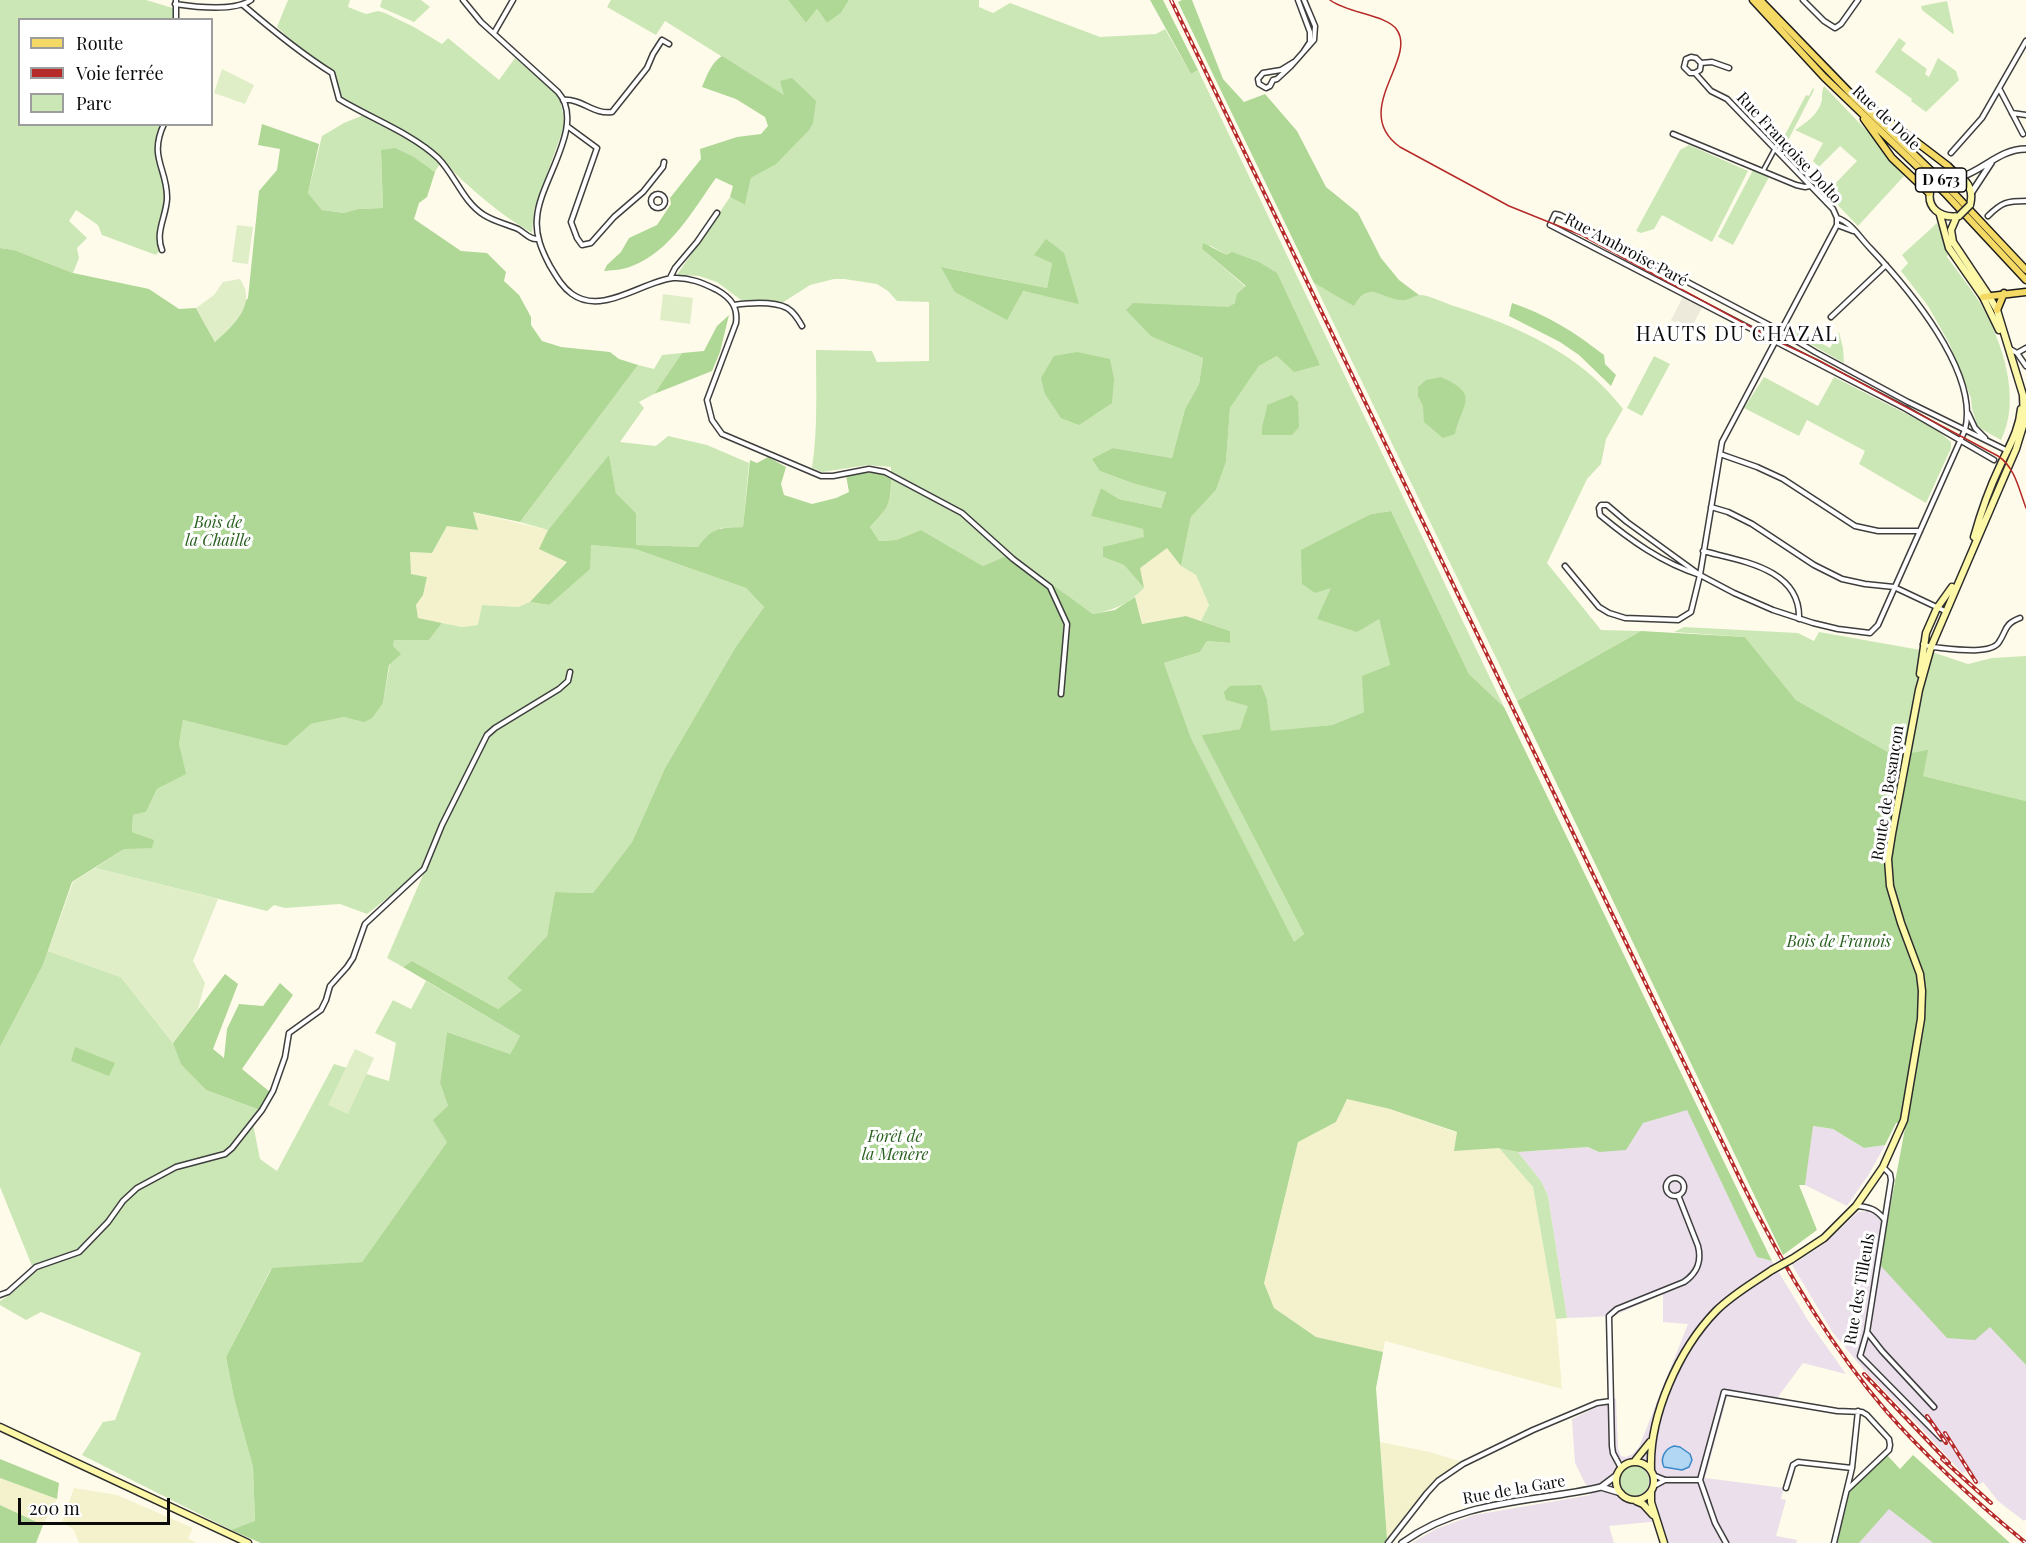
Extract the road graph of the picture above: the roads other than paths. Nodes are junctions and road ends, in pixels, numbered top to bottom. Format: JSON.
{"nodes":[{"id":1,"x":251,"y":0,"type":"edge"},
{"id":2,"x":464,"y":0,"type":"edge"},
{"id":3,"x":513,"y":0,"type":"edge"},
{"id":4,"x":1298,"y":0,"type":"edge"},
{"id":5,"x":1304,"y":0,"type":"edge"},
{"id":6,"x":1753,"y":0,"type":"edge"},
{"id":7,"x":1760,"y":0,"type":"edge"},
{"id":8,"x":1803,"y":0,"type":"edge"},
{"id":9,"x":1858,"y":0,"type":"edge"},
{"id":10,"x":176,"y":2,"type":"edge"},
{"id":11,"x":243,"y":5,"type":"junction"},
{"id":12,"x":1301,"y":8,"type":"junction"},
{"id":13,"x":1309,"y":11,"type":"junction"},
{"id":14,"x":176,"y":18,"type":"edge"},
{"id":15,"x":494,"y":34,"type":"junction"},
{"id":16,"x":2026,"y":41,"type":"edge"},
{"id":17,"x":669,"y":44,"type":"dead end"},
{"id":18,"x":1304,"y":52,"type":"junction"},
{"id":19,"x":1294,"y":62,"type":"junction"},
{"id":20,"x":1701,"y":63,"type":"junction"},
{"id":21,"x":1729,"y":68,"type":"dead end"},
{"id":22,"x":1695,"y":73,"type":"junction"},
{"id":23,"x":1269,"y":74,"type":"junction"},
{"id":24,"x":1273,"y":80,"type":"junction"},
{"id":25,"x":1999,"y":89,"type":"junction"},
{"id":26,"x":1852,"y":95,"type":"junction"},
{"id":27,"x":563,"y":100,"type":"junction"},
{"id":28,"x":1857,"y":108,"type":"junction"},
{"id":29,"x":2011,"y":112,"type":"junction"},
{"id":30,"x":2026,"y":115,"type":"edge"},
{"id":31,"x":163,"y":126,"type":"edge"},
{"id":32,"x":567,"y":126,"type":"junction"},
{"id":33,"x":1673,"y":134,"type":"dead end"},
{"id":34,"x":2023,"y":134,"type":"dead end"},
{"id":35,"x":1776,"y":147,"type":"junction"},
{"id":36,"x":2026,"y":149,"type":"edge"},
{"id":37,"x":1951,"y":153,"type":"dead end"},
{"id":38,"x":1996,"y":158,"type":"junction"},
{"id":39,"x":664,"y":162,"type":"dead end"},
{"id":40,"x":1762,"y":171,"type":"junction"},
{"id":41,"x":1959,"y":176,"type":"junction"},
{"id":42,"x":1810,"y":186,"type":"junction"},
{"id":43,"x":1931,"y":189,"type":"junction"},
{"id":44,"x":643,"y":192,"type":"junction"},
{"id":45,"x":1972,"y":192,"type":"junction"},
{"id":46,"x":652,"y":198,"type":"dead end"},
{"id":47,"x":2026,"y":201,"type":"edge"},
{"id":48,"x":717,"y":213,"type":"dead end"},
{"id":49,"x":1940,"y":215,"type":"junction"},
{"id":50,"x":1958,"y":216,"type":"junction"},
{"id":51,"x":1988,"y":216,"type":"dead end"},
{"id":52,"x":1837,"y":218,"type":"junction"},
{"id":53,"x":1837,"y":225,"type":"junction"},
{"id":54,"x":1855,"y":232,"type":"junction"},
{"id":55,"x":538,"y":239,"type":"junction"},
{"id":56,"x":162,"y":250,"type":"dead end"},
{"id":57,"x":1887,"y":265,"type":"junction"},
{"id":58,"x":2026,"y":270,"type":"edge"},
{"id":59,"x":670,"y":278,"type":"junction"},
{"id":60,"x":2026,"y":280,"type":"edge"},
{"id":61,"x":2026,"y":292,"type":"edge"},
{"id":62,"x":2004,"y":293,"type":"junction"},
{"id":63,"x":1986,"y":297,"type":"junction"},
{"id":64,"x":734,"y":305,"type":"junction"},
{"id":65,"x":1996,"y":310,"type":"junction"},
{"id":66,"x":1831,"y":317,"type":"dead end"},
{"id":67,"x":802,"y":326,"type":"dead end"},
{"id":68,"x":1781,"y":332,"type":"junction"},
{"id":69,"x":1775,"y":343,"type":"junction"},
{"id":70,"x":2026,"y":348,"type":"edge"},
{"id":71,"x":2008,"y":349,"type":"junction"},
{"id":72,"x":2017,"y":353,"type":"junction"},
{"id":73,"x":2026,"y":366,"type":"edge"},
{"id":74,"x":1968,"y":412,"type":"junction"},
{"id":75,"x":1964,"y":432,"type":"junction"},
{"id":76,"x":1959,"y":441,"type":"junction"},
{"id":77,"x":1991,"y":443,"type":"junction"},
{"id":78,"x":2009,"y":451,"type":"junction"},
{"id":79,"x":1720,"y":454,"type":"junction"},
{"id":80,"x":1994,"y":460,"type":"dead end"},
{"id":81,"x":1711,"y":507,"type":"junction"},
{"id":82,"x":1920,"y":531,"type":"junction"},
{"id":83,"x":1703,"y":551,"type":"junction"},
{"id":84,"x":1565,"y":566,"type":"dead end"},
{"id":85,"x":1700,"y":575,"type":"junction"},
{"id":86,"x":1894,"y":587,"type":"junction"},
{"id":87,"x":1943,"y":606,"type":"junction"},
{"id":88,"x":2020,"y":618,"type":"dead end"},
{"id":89,"x":1799,"y":619,"type":"junction"},
{"id":90,"x":1923,"y":645,"type":"junction"},
{"id":91,"x":1931,"y":647,"type":"junction"},
{"id":92,"x":570,"y":672,"type":"dead end"},
{"id":93,"x":1919,"y":690,"type":"junction"},
{"id":94,"x":1061,"y":694,"type":"dead end"},
{"id":95,"x":1883,"y":1167,"type":"junction"},
{"id":96,"x":1678,"y":1195,"type":"junction"},
{"id":97,"x":1856,"y":1206,"type":"junction"},
{"id":98,"x":1884,"y":1219,"type":"junction"},
{"id":99,"x":0,"y":1296,"type":"edge"},
{"id":100,"x":1867,"y":1332,"type":"junction"},
{"id":101,"x":1611,"y":1401,"type":"junction"},
{"id":102,"x":1934,"y":1407,"type":"dead end"},
{"id":103,"x":1858,"y":1412,"type":"junction"},
{"id":104,"x":0,"y":1427,"type":"edge"},
{"id":105,"x":1941,"y":1438,"type":"dead end"},
{"id":106,"x":1651,"y":1442,"type":"junction"},
{"id":107,"x":1634,"y":1462,"type":"junction"},
{"id":108,"x":1622,"y":1468,"type":"junction"},
{"id":109,"x":1852,"y":1468,"type":"junction"},
{"id":110,"x":1652,"y":1472,"type":"junction"},
{"id":111,"x":1617,"y":1475,"type":"junction"},
{"id":112,"x":1665,"y":1480,"type":"junction"},
{"id":113,"x":1700,"y":1480,"type":"junction"},
{"id":114,"x":1602,"y":1487,"type":"junction"},
{"id":115,"x":1786,"y":1488,"type":"dead end"},
{"id":116,"x":1653,"y":1489,"type":"junction"},
{"id":117,"x":1848,"y":1489,"type":"junction"},
{"id":118,"x":1621,"y":1493,"type":"junction"},
{"id":119,"x":1635,"y":1500,"type":"junction"},
{"id":120,"x":1656,"y":1521,"type":"junction"},
{"id":121,"x":248,"y":1543,"type":"edge"},
{"id":122,"x":1388,"y":1543,"type":"edge"},
{"id":123,"x":1402,"y":1543,"type":"edge"},
{"id":124,"x":1664,"y":1543,"type":"edge"},
{"id":125,"x":1726,"y":1543,"type":"edge"},
{"id":126,"x":1834,"y":1543,"type":"edge"}],
"edges":[{"from":1,"to":11,"type":"street"},
{"from":2,"to":15,"type":"street"},
{"from":3,"to":15,"type":"street"},
{"from":4,"to":12,"type":"street"},
{"from":5,"to":13,"type":"street"},
{"from":6,"to":28,"type":"main road","name":"Rue de Dole","number":"D 673"},
{"from":7,"to":26,"type":"main road","name":"Rue de Dole","number":"D 673"},
{"from":8,"to":9,"type":"street"},
{"from":10,"to":11,"type":"street"},
{"from":10,"to":14,"type":"street"},
{"from":11,"to":55,"type":"street"},
{"from":12,"to":13,"type":"street"},
{"from":12,"to":18,"type":"street"},
{"from":13,"to":18,"type":"street"},
{"from":15,"to":27,"type":"street"},
{"from":16,"to":25,"type":"street"},
{"from":17,"to":27,"type":"street"},
{"from":18,"to":19,"type":"street"},
{"from":19,"to":23,"type":"street"},
{"from":19,"to":24,"type":"street"},
{"from":20,"to":21,"type":"street"},
{"from":20,"to":22,"type":"street"},
{"from":20,"to":22,"type":"street"},
{"from":22,"to":35,"type":"street","name":"Rue Françoise Dolto"},
{"from":23,"to":24,"type":"street"},
{"from":23,"to":24,"type":"street"},
{"from":25,"to":29,"type":"street"},
{"from":25,"to":37,"type":"street"},
{"from":26,"to":41,"type":"main road"},
{"from":26,"to":58,"type":"main road","name":"Rue de Dole","number":"D 673"},
{"from":27,"to":32,"type":"street"},
{"from":28,"to":43,"type":"main road"},
{"from":28,"to":60,"type":"main road","name":"Rue de Dole","number":"D 673"},
{"from":29,"to":30,"type":"street"},
{"from":29,"to":34,"type":"street"},
{"from":31,"to":56,"type":"street"},
{"from":32,"to":44,"type":"street"},
{"from":32,"to":55,"type":"street"},
{"from":33,"to":40,"type":"street"},
{"from":35,"to":40,"type":"street"},
{"from":35,"to":42,"type":"street","name":"Rue Françoise Dolto"},
{"from":36,"to":38,"type":"street"},
{"from":38,"to":41,"type":"street"},
{"from":38,"to":45,"type":"street"},
{"from":39,"to":44,"type":"street"},
{"from":40,"to":42,"type":"street"},
{"from":41,"to":43,"type":"main road","bridge":true},
{"from":41,"to":45,"type":"main road"},
{"from":42,"to":52,"type":"street","name":"Rue Françoise Dolto"},
{"from":43,"to":49,"type":"main road"},
{"from":44,"to":46,"type":"street"},
{"from":45,"to":50,"type":"main road","bridge":true},
{"from":47,"to":51,"type":"street"},
{"from":48,"to":59,"type":"street"},
{"from":49,"to":50,"type":"main road"},
{"from":49,"to":63,"type":"main road"},
{"from":50,"to":63,"type":"main road"},
{"from":52,"to":53,"type":"street","name":"Rue Françoise Dolto"},
{"from":52,"to":54,"type":"street","name":"Rue Françoise Dolto"},
{"from":53,"to":54,"type":"street","name":"Rue Françoise Dolto"},
{"from":53,"to":68,"type":"street"},
{"from":54,"to":57,"type":"street","name":"Rue Françoise Dolto"},
{"from":55,"to":59,"type":"street"},
{"from":57,"to":66,"type":"street"},
{"from":57,"to":74,"type":"street","name":"Rue Françoise Dolto"},
{"from":59,"to":64,"type":"street"},
{"from":61,"to":62,"type":"main road"},
{"from":62,"to":63,"type":"main road"},
{"from":62,"to":65,"type":"main road"},
{"from":63,"to":65,"type":"main road"},
{"from":63,"to":71,"type":"main road"},
{"from":64,"to":67,"type":"street"},
{"from":64,"to":94,"type":"street"},
{"from":65,"to":71,"type":"main road"},
{"from":68,"to":69,"type":"street"},
{"from":68,"to":69,"type":"street","name":"Rue Ambroise Paré"},
{"from":68,"to":75,"type":"street","name":"Rue Ambroise Paré"},
{"from":69,"to":76,"type":"street","name":"Rue Ambroise Paré"},
{"from":69,"to":79,"type":"street"},
{"from":70,"to":72,"type":"street"},
{"from":71,"to":72,"type":"street"},
{"from":71,"to":78,"type":"main road"},
{"from":71,"to":87,"type":"main road"},
{"from":72,"to":73,"type":"street"},
{"from":74,"to":75,"type":"street","name":"Rue Françoise Dolto"},
{"from":74,"to":77,"type":"street"},
{"from":75,"to":76,"type":"street"},
{"from":75,"to":77,"type":"street","name":"Rue Ambroise Paré"},
{"from":76,"to":80,"type":"street","name":"Rue Ambroise Paré"},
{"from":76,"to":82,"type":"street"},
{"from":77,"to":78,"type":"street","name":"Rue Ambroise Paré"},
{"from":78,"to":87,"type":"main road"},
{"from":79,"to":81,"type":"street"},
{"from":79,"to":82,"type":"street"},
{"from":81,"to":83,"type":"street"},
{"from":81,"to":86,"type":"street"},
{"from":82,"to":86,"type":"street"},
{"from":83,"to":85,"type":"street"},
{"from":83,"to":89,"type":"street"},
{"from":84,"to":85,"type":"street"},
{"from":85,"to":85,"type":"street"},
{"from":85,"to":89,"type":"street"},
{"from":86,"to":87,"type":"street"},
{"from":86,"to":89,"type":"street"},
{"from":87,"to":90,"type":"main road","name":"Route de Besançon"},
{"from":87,"to":91,"type":"main road","name":"Route de Besançon"},
{"from":88,"to":91,"type":"street"},
{"from":90,"to":91,"type":"street"},
{"from":90,"to":93,"type":"main road","name":"Route de Besançon"},
{"from":91,"to":93,"type":"main road","name":"Route de Besançon"},
{"from":92,"to":99,"type":"street"},
{"from":93,"to":95,"type":"main road","name":"Route de Besançon"},
{"from":95,"to":97,"type":"main road","name":"Route de Besançon"},
{"from":95,"to":98,"type":"street","name":"Rue des Tilleuls"},
{"from":96,"to":96,"type":"street"},
{"from":96,"to":101,"type":"street"},
{"from":97,"to":98,"type":"street","name":"Rue des Tilleuls"},
{"from":97,"to":106,"type":"main road","name":"Route de Besançon","bridge":true},
{"from":98,"to":100,"type":"street","name":"Rue des Tilleuls"},
{"from":100,"to":102,"type":"street"},
{"from":100,"to":105,"type":"street","name":"Rue des Tilleuls"},
{"from":101,"to":108,"type":"street"},
{"from":101,"to":122,"type":"street"},
{"from":103,"to":109,"type":"street"},
{"from":103,"to":113,"type":"street"},
{"from":103,"to":117,"type":"street"},
{"from":104,"to":121,"type":"main road"},
{"from":106,"to":107,"type":"main road"},
{"from":106,"to":110,"type":"main road"},
{"from":107,"to":108,"type":"main road"},
{"from":107,"to":110,"type":"main road"},
{"from":108,"to":111,"type":"main road"},
{"from":109,"to":115,"type":"street"},
{"from":109,"to":117,"type":"street"},
{"from":110,"to":112,"type":"street"},
{"from":110,"to":116,"type":"main road"},
{"from":111,"to":114,"type":"street"},
{"from":111,"to":118,"type":"main road"},
{"from":112,"to":113,"type":"street"},
{"from":112,"to":116,"type":"street"},
{"from":113,"to":125,"type":"street"},
{"from":114,"to":118,"type":"street"},
{"from":114,"to":123,"type":"street","name":"Rue de la Gare"},
{"from":116,"to":119,"type":"main road"},
{"from":116,"to":120,"type":"main road"},
{"from":117,"to":126,"type":"street"},
{"from":118,"to":119,"type":"main road"},
{"from":119,"to":120,"type":"main road"},
{"from":120,"to":124,"type":"main road"}]}
